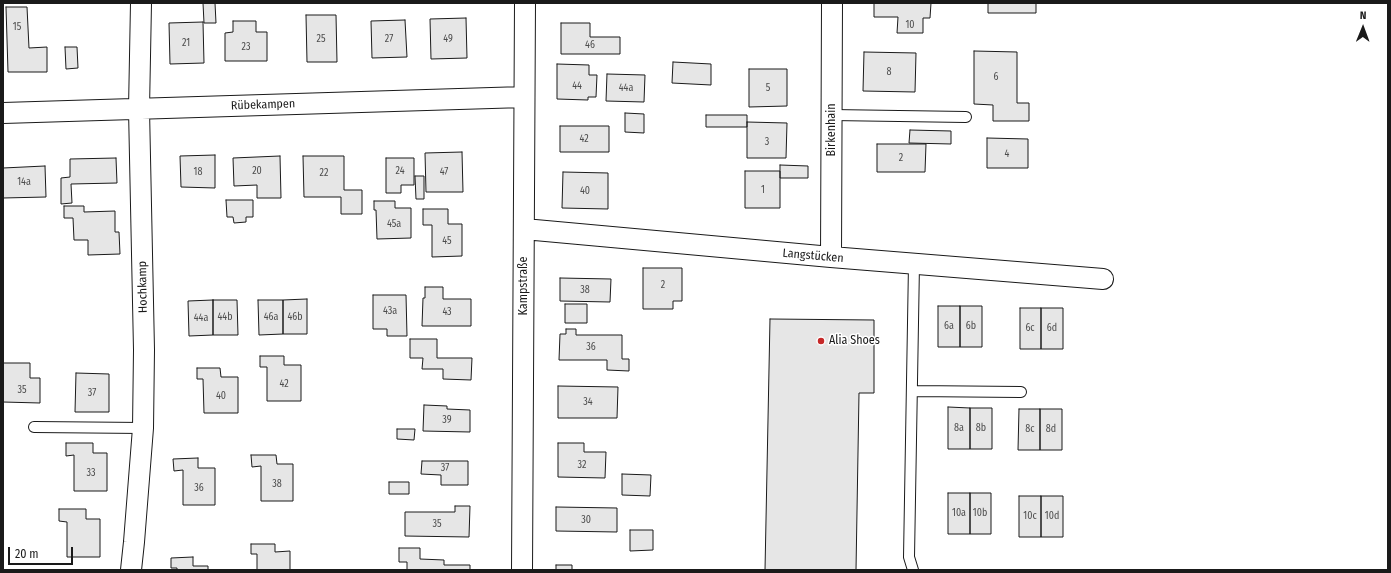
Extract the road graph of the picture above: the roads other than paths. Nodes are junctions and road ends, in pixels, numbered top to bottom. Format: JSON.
{"nodes":[{"id":1,"x":141,"y":3,"type":"edge"},
{"id":2,"x":525,"y":3,"type":"edge"},
{"id":3,"x":832,"y":3,"type":"edge"},
{"id":4,"x":524,"y":97,"type":"junction"},
{"id":5,"x":139,"y":109,"type":"junction"},
{"id":6,"x":3,"y":113,"type":"edge"},
{"id":7,"x":832,"y":116,"type":"junction"},
{"id":8,"x":966,"y":117,"type":"dead end"},
{"id":9,"x":524,"y":229,"type":"junction"},
{"id":10,"x":832,"y":257,"type":"junction"},
{"id":11,"x":914,"y":264,"type":"junction"},
{"id":12,"x":1103,"y":279,"type":"dead end"},
{"id":13,"x":912,"y":391,"type":"junction"},
{"id":14,"x":1021,"y":392,"type":"dead end"},
{"id":15,"x":34,"y":427,"type":"dead end"},
{"id":16,"x":143,"y":428,"type":"junction"},
{"id":17,"x":130,"y":570,"type":"edge"},
{"id":18,"x":522,"y":570,"type":"edge"},
{"id":19,"x":913,"y":570,"type":"edge"}],
"edges":[{"from":1,"to":5,"type":"street","name":"Hochkamp"},
{"from":2,"to":4,"type":"street","name":"Kampstraße"},
{"from":3,"to":7,"type":"street","name":"Birkenhain"},
{"from":4,"to":5,"type":"street","name":"Rübekampen"},
{"from":4,"to":9,"type":"street","name":"Kampstraße"},
{"from":5,"to":6,"type":"street","name":"Rübekampen"},
{"from":5,"to":16,"type":"street","name":"Hochkamp"},
{"from":7,"to":8,"type":"lane"},
{"from":7,"to":10,"type":"street","name":"Birkenhain"},
{"from":9,"to":10,"type":"street","name":"Langstücken"},
{"from":9,"to":18,"type":"street","name":"Kampstraße"},
{"from":10,"to":11,"type":"street","name":"Langstücken"},
{"from":11,"to":12,"type":"street","name":"Langstücken"},
{"from":11,"to":13,"type":"lane"},
{"from":13,"to":14,"type":"lane"},
{"from":13,"to":19,"type":"lane"},
{"from":15,"to":16,"type":"lane"},
{"from":16,"to":17,"type":"street","name":"Hochkamp"}]}
